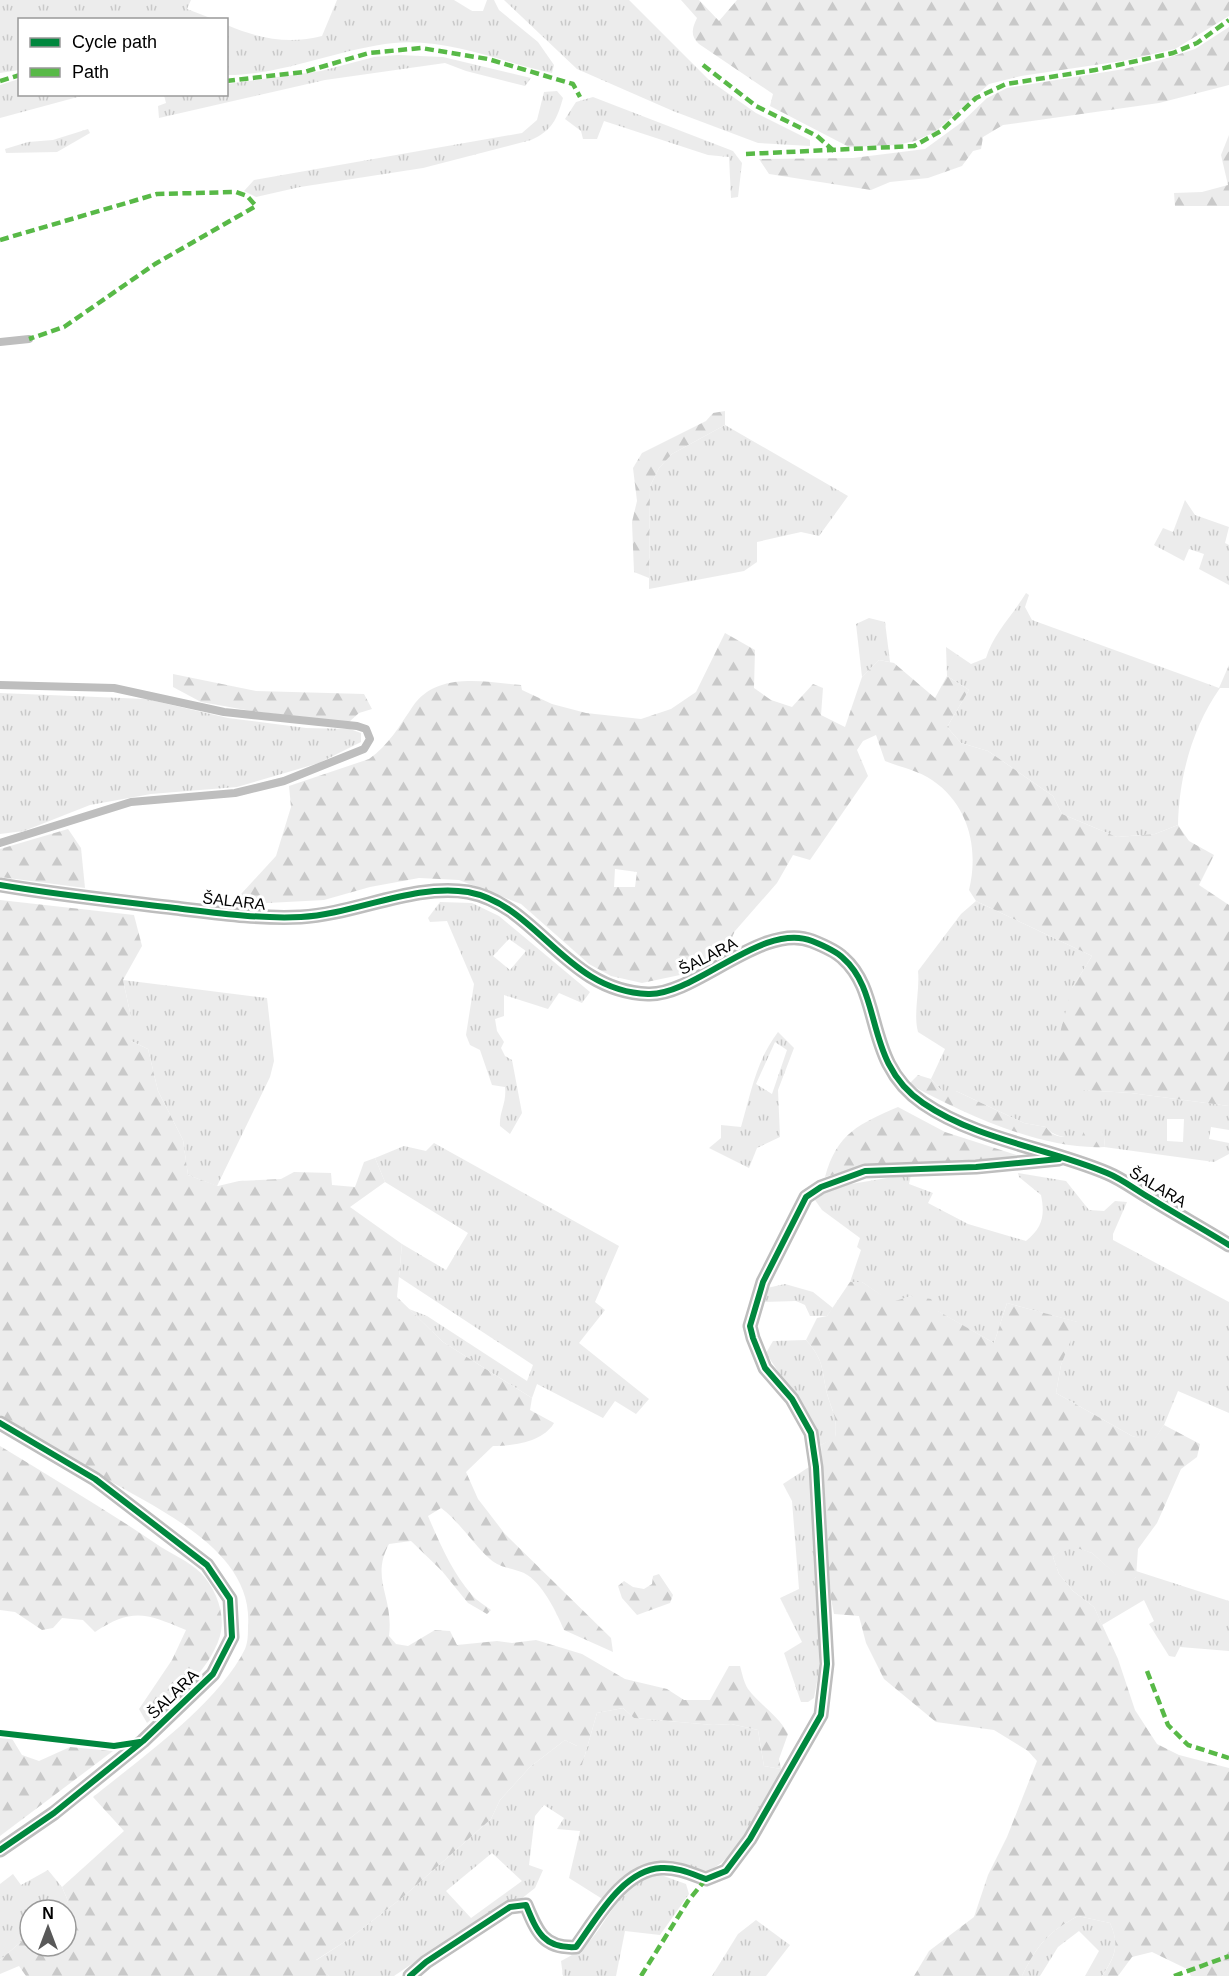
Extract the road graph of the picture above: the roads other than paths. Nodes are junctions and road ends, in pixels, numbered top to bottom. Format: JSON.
{"nodes":[{"id":1,"x":29,"y":339,"type":"dead end"},
{"id":2,"x":0,"y":342,"type":"edge"},
{"id":3,"x":0,"y":685,"type":"edge"},
{"id":4,"x":0,"y":843,"type":"edge"},
{"id":5,"x":0,"y":885,"type":"edge"},
{"id":6,"x":1065,"y":1159,"type":"junction"},
{"id":7,"x":1229,"y":1245,"type":"edge"},
{"id":8,"x":0,"y":1423,"type":"edge"},
{"id":9,"x":0,"y":1850,"type":"edge"},
{"id":10,"x":410,"y":1976,"type":"edge"}],
"edges":[{"from":1,"to":2,"type":"lane"},
{"from":3,"to":4,"type":"lane"},
{"from":5,"to":6,"type":"street","name":"ŠALARA"},
{"from":6,"to":7,"type":"street","name":"ŠALARA"},
{"from":6,"to":10,"type":"street"},
{"from":8,"to":9,"type":"street","name":"ŠALARA"}]}
